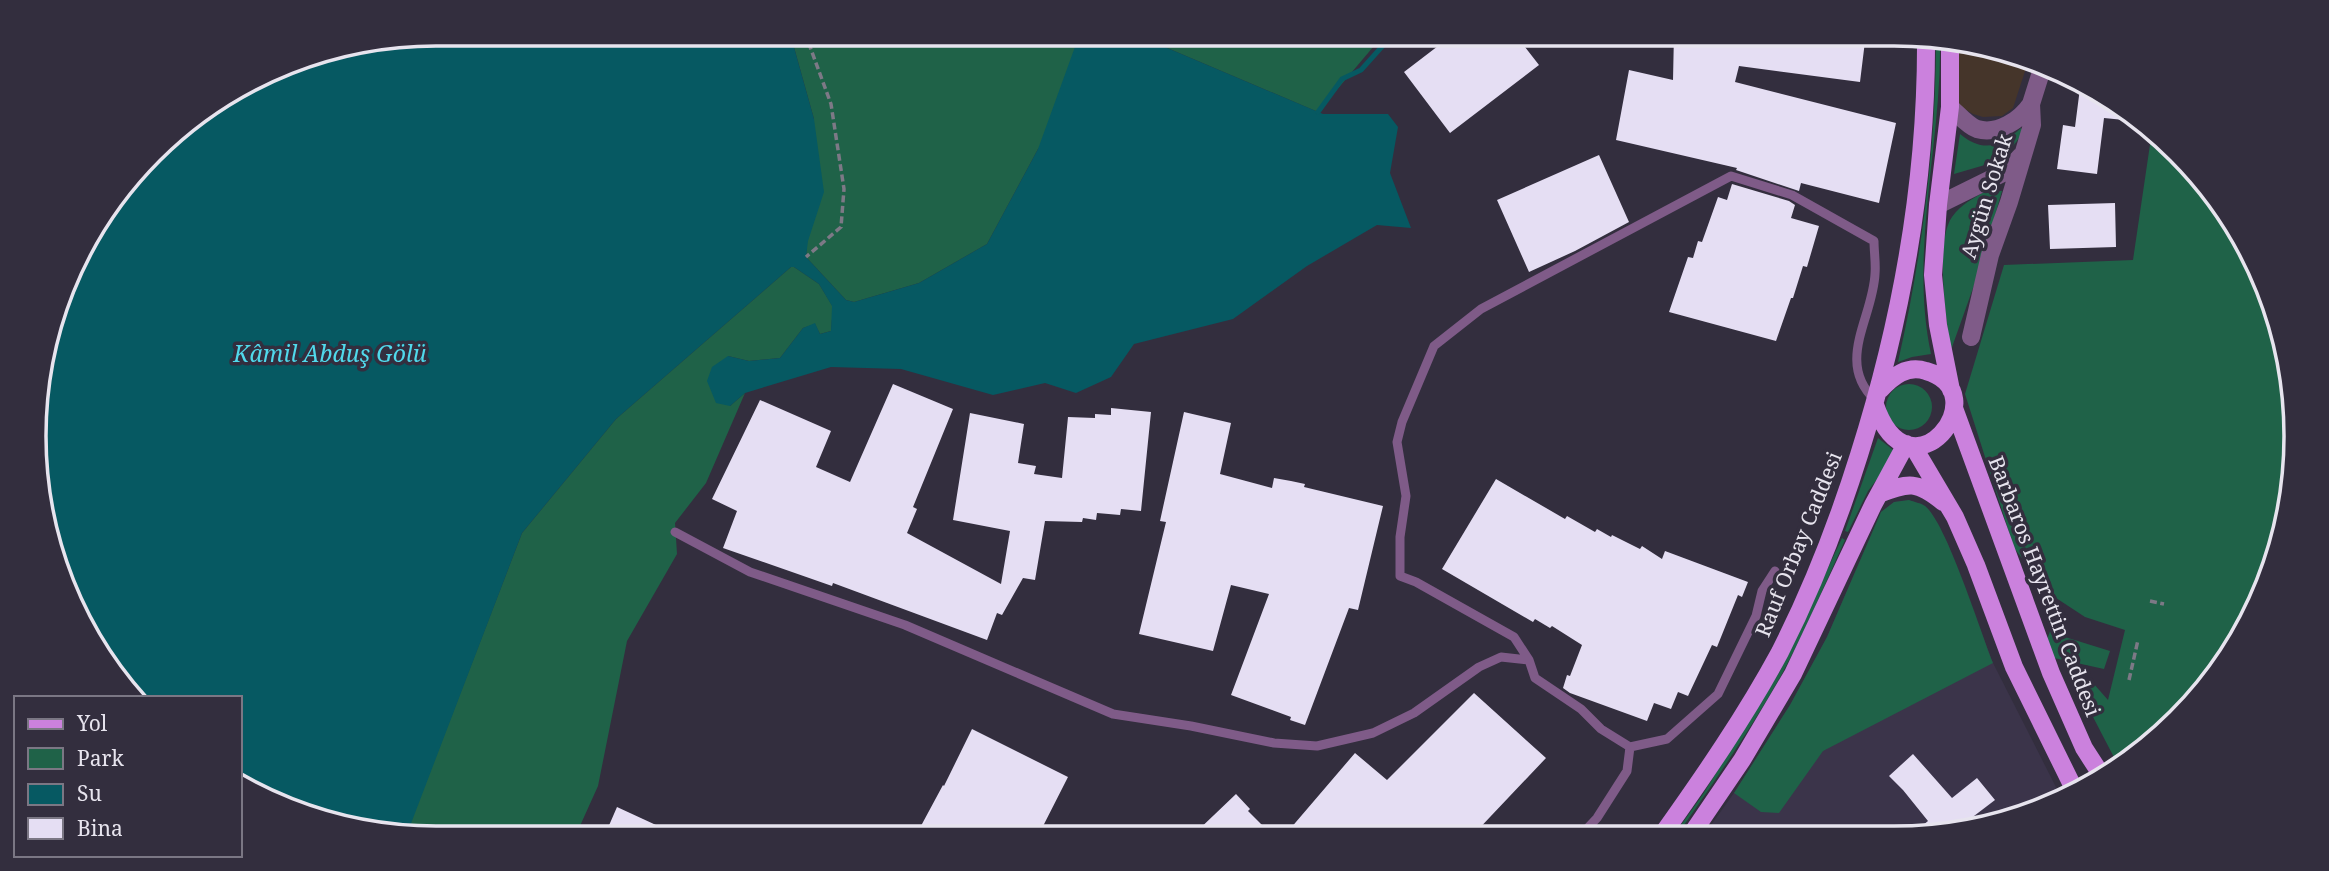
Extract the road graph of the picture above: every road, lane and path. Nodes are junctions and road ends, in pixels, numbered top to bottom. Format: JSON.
{"nodes":[{"id":1,"x":810,"y":46,"type":"edge"},
{"id":2,"x":1926,"y":47,"type":"edge"},
{"id":3,"x":1950,"y":50,"type":"edge"},
{"id":4,"x":2040,"y":74,"type":"edge"},
{"id":5,"x":2031,"y":104,"type":"junction"},
{"id":6,"x":1950,"y":107,"type":"junction"},
{"id":7,"x":2023,"y":154,"type":"junction"},
{"id":8,"x":1938,"y":205,"type":"junction"},
{"id":9,"x":806,"y":257,"type":"dead end"},
{"id":10,"x":1971,"y":337,"type":"dead end"},
{"id":11,"x":1951,"y":390,"type":"junction"},
{"id":12,"x":1876,"y":399,"type":"junction"},
{"id":13,"x":1954,"y":408,"type":"junction"},
{"id":14,"x":1909,"y":445,"type":"junction"},
{"id":15,"x":1880,"y":494,"type":"junction"},
{"id":16,"x":1951,"y":509,"type":"junction"},
{"id":17,"x":675,"y":532,"type":"dead end"},
{"id":18,"x":1774,"y":571,"type":"dead end"},
{"id":19,"x":2150,"y":601,"type":"dead end"},
{"id":20,"x":2164,"y":604,"type":"dead end"},
{"id":21,"x":2138,"y":640,"type":"dead end"},
{"id":22,"x":1529,"y":660,"type":"junction"},
{"id":23,"x":2129,"y":680,"type":"dead end"},
{"id":24,"x":1630,"y":747,"type":"junction"},
{"id":25,"x":2097,"y":768,"type":"edge"},
{"id":26,"x":2071,"y":782,"type":"edge"},
{"id":27,"x":1589,"y":826,"type":"edge"},
{"id":28,"x":1668,"y":826,"type":"edge"},
{"id":29,"x":1697,"y":826,"type":"edge"}],
"edges":[{"from":1,"to":9,"type":"path"},
{"from":2,"to":12,"type":"main road","name":"Rauf Orbay Caddesi"},
{"from":3,"to":6,"type":"main road"},
{"from":4,"to":5,"type":"street","name":"Aygün Sokak"},
{"from":5,"to":6,"type":"street"},
{"from":5,"to":7,"type":"street","name":"Aygün Sokak"},
{"from":6,"to":8,"type":"main road"},
{"from":7,"to":8,"type":"street"},
{"from":7,"to":10,"type":"street","name":"Aygün Sokak"},
{"from":8,"to":11,"type":"main road"},
{"from":11,"to":12,"type":"main road"},
{"from":11,"to":13,"type":"main road"},
{"from":12,"to":14,"type":"main road"},
{"from":12,"to":22,"type":"lane"},
{"from":12,"to":28,"type":"main road","name":"Rauf Orbay Caddesi"},
{"from":13,"to":14,"type":"main road"},
{"from":13,"to":25,"type":"main road","name":"Barbaros Hayrettin Caddesi"},
{"from":14,"to":15,"type":"main road"},
{"from":14,"to":16,"type":"main road"},
{"from":15,"to":16,"type":"main road"},
{"from":15,"to":29,"type":"main road"},
{"from":16,"to":26,"type":"main road"},
{"from":17,"to":22,"type":"lane"},
{"from":18,"to":24,"type":"lane"},
{"from":19,"to":20,"type":"path"},
{"from":21,"to":23,"type":"path"},
{"from":22,"to":24,"type":"lane"},
{"from":24,"to":27,"type":"lane"}]}
